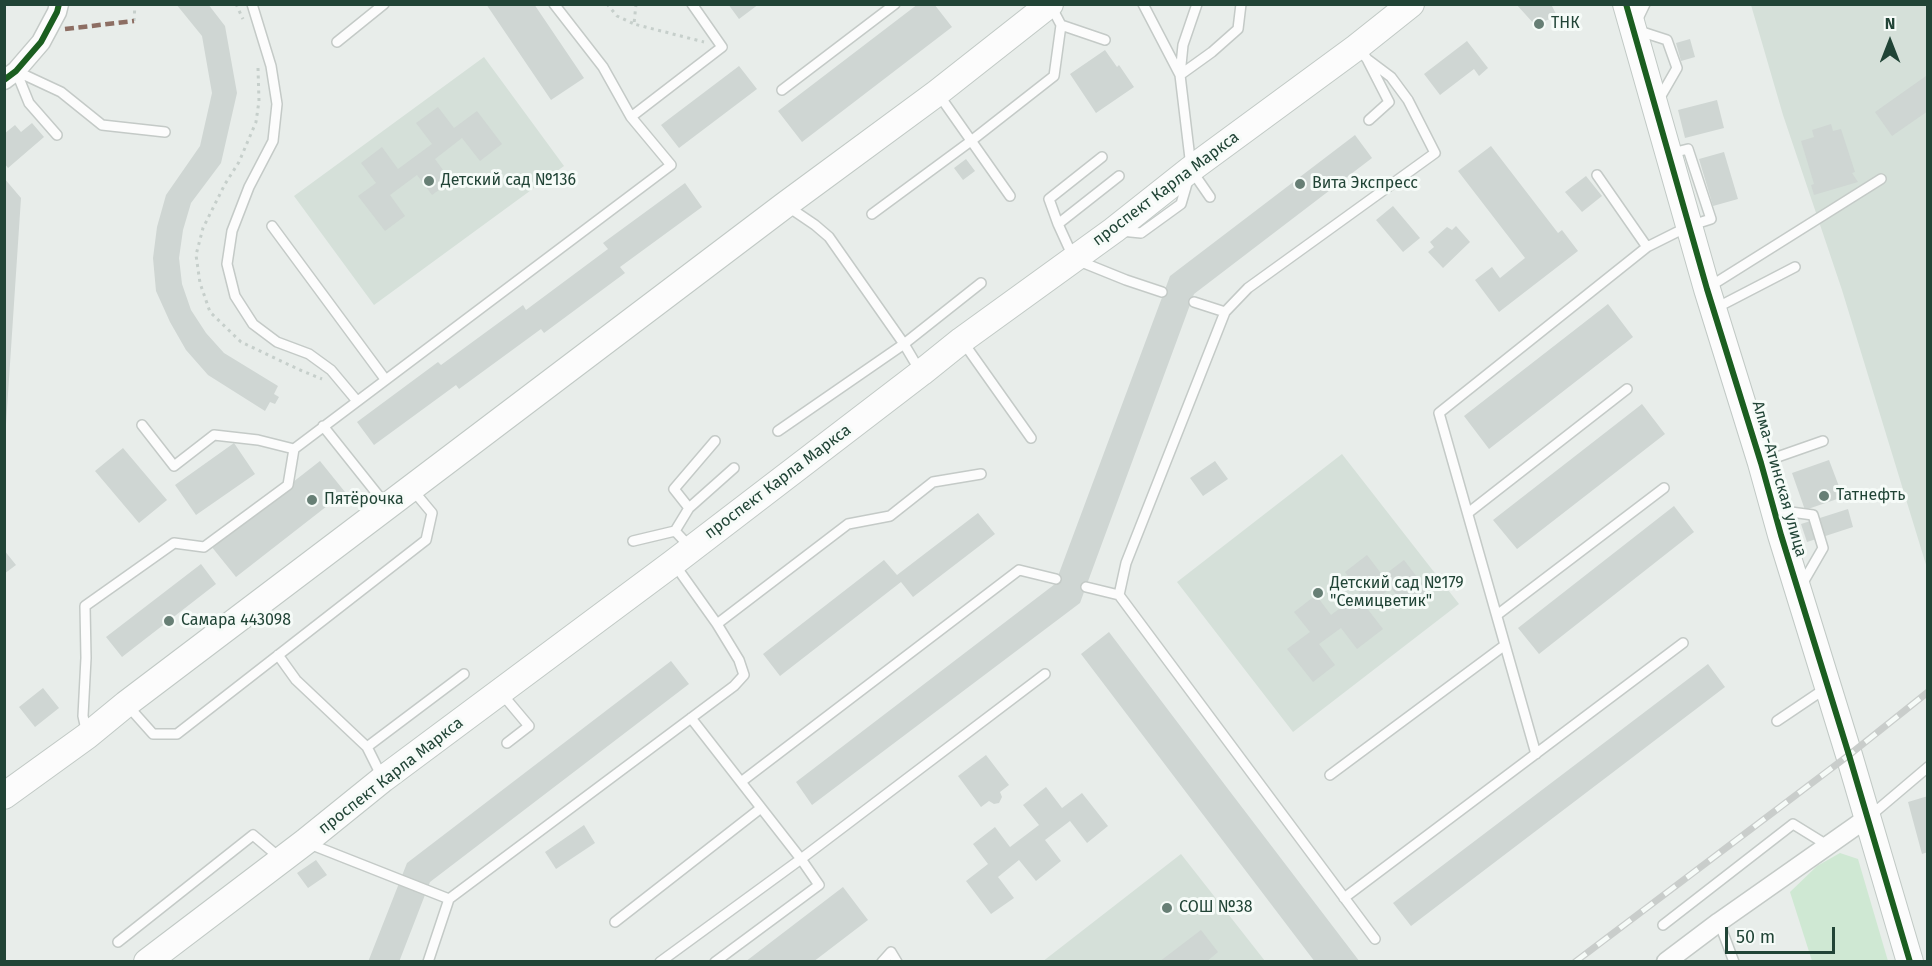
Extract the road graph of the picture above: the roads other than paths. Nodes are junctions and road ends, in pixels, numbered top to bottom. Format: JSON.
{"nodes":[{"id":1,"x":59,"y":4,"type":"edge"},
{"id":2,"x":252,"y":4,"type":"edge"},
{"id":3,"x":384,"y":4,"type":"edge"},
{"id":4,"x":554,"y":4,"type":"edge"},
{"id":5,"x":692,"y":4,"type":"edge"},
{"id":6,"x":895,"y":4,"type":"edge"},
{"id":7,"x":1143,"y":4,"type":"edge"},
{"id":8,"x":1197,"y":4,"type":"edge"},
{"id":9,"x":1241,"y":4,"type":"edge"},
{"id":10,"x":1411,"y":4,"type":"edge"},
{"id":11,"x":1626,"y":4,"type":"edge"},
{"id":12,"x":1645,"y":4,"type":"edge"},
{"id":13,"x":1054,"y":11,"type":"edge"},
{"id":14,"x":1633,"y":29,"type":"junction"},
{"id":15,"x":1105,"y":40,"type":"dead end"},
{"id":16,"x":337,"y":42,"type":"dead end"},
{"id":17,"x":1362,"y":53,"type":"junction"},
{"id":18,"x":1180,"y":75,"type":"junction"},
{"id":19,"x":10,"y":76,"type":"edge"},
{"id":20,"x":782,"y":90,"type":"dead end"},
{"id":21,"x":937,"y":93,"type":"junction"},
{"id":22,"x":631,"y":117,"type":"junction"},
{"id":23,"x":1369,"y":120,"type":"dead end"},
{"id":24,"x":165,"y":132,"type":"dead end"},
{"id":25,"x":57,"y":135,"type":"dead end"},
{"id":26,"x":970,"y":141,"type":"junction"},
{"id":27,"x":1102,"y":157,"type":"dead end"},
{"id":28,"x":1191,"y":169,"type":"junction"},
{"id":29,"x":1597,"y":175,"type":"dead end"},
{"id":30,"x":1119,"y":176,"type":"dead end"},
{"id":31,"x":1881,"y":178,"type":"dead end"},
{"id":32,"x":1010,"y":196,"type":"dead end"},
{"id":33,"x":1210,"y":197,"type":"dead end"},
{"id":34,"x":785,"y":205,"type":"junction"},
{"id":35,"x":872,"y":214,"type":"dead end"},
{"id":36,"x":1058,"y":224,"type":"junction"},
{"id":37,"x":272,"y":226,"type":"dead end"},
{"id":38,"x":1689,"y":226,"type":"junction"},
{"id":39,"x":1647,"y":247,"type":"junction"},
{"id":40,"x":1074,"y":259,"type":"junction"},
{"id":41,"x":1795,"y":267,"type":"dead end"},
{"id":42,"x":981,"y":283,"type":"dead end"},
{"id":43,"x":1162,"y":292,"type":"dead end"},
{"id":44,"x":1711,"y":299,"type":"junction"},
{"id":45,"x":1194,"y":302,"type":"dead end"},
{"id":46,"x":1225,"y":312,"type":"junction"},
{"id":47,"x":962,"y":340,"type":"junction"},
{"id":48,"x":904,"y":344,"type":"junction"},
{"id":49,"x":921,"y":373,"type":"junction"},
{"id":50,"x":385,"y":379,"type":"junction"},
{"id":51,"x":1627,"y":389,"type":"dead end"},
{"id":52,"x":357,"y":400,"type":"junction"},
{"id":53,"x":142,"y":425,"type":"dead end"},
{"id":54,"x":323,"y":426,"type":"junction"},
{"id":55,"x":778,"y":431,"type":"dead end"},
{"id":56,"x":1031,"y":438,"type":"dead end"},
{"id":57,"x":715,"y":441,"type":"dead end"},
{"id":58,"x":1823,"y":441,"type":"dead end"},
{"id":59,"x":294,"y":449,"type":"junction"},
{"id":60,"x":1761,"y":463,"type":"junction"},
{"id":61,"x":734,"y":468,"type":"dead end"},
{"id":62,"x":981,"y":474,"type":"dead end"},
{"id":63,"x":412,"y":488,"type":"junction"},
{"id":64,"x":1664,"y":488,"type":"dead end"},
{"id":65,"x":388,"y":507,"type":"junction"},
{"id":66,"x":689,"y":508,"type":"junction"},
{"id":67,"x":1774,"y":510,"type":"junction"},
{"id":68,"x":1468,"y":513,"type":"junction"},
{"id":69,"x":633,"y":541,"type":"dead end"},
{"id":70,"x":680,"y":547,"type":"junction"},
{"id":71,"x":1056,"y":579,"type":"dead end"},
{"id":72,"x":1086,"y":587,"type":"dead end"},
{"id":73,"x":1798,"y":590,"type":"junction"},
{"id":74,"x":1119,"y":595,"type":"junction"},
{"id":75,"x":1497,"y":615,"type":"junction"},
{"id":76,"x":717,"y":624,"type":"junction"},
{"id":77,"x":1683,"y":643,"type":"dead end"},
{"id":78,"x":1505,"y":645,"type":"junction"},
{"id":79,"x":278,"y":655,"type":"junction"},
{"id":80,"x":464,"y":674,"type":"dead end"},
{"id":81,"x":1045,"y":674,"type":"dead end"},
{"id":82,"x":1828,"y":686,"type":"junction"},
{"id":83,"x":500,"y":692,"type":"junction"},
{"id":84,"x":126,"y":704,"type":"junction"},
{"id":85,"x":691,"y":718,"type":"junction"},
{"id":86,"x":1777,"y":721,"type":"dead end"},
{"id":87,"x":87,"y":736,"type":"junction"},
{"id":88,"x":507,"y":743,"type":"dead end"},
{"id":89,"x":367,"y":747,"type":"junction"},
{"id":90,"x":1536,"y":754,"type":"junction"},
{"id":91,"x":1928,"y":767,"type":"edge"},
{"id":92,"x":1330,"y":775,"type":"dead end"},
{"id":93,"x":383,"y":779,"type":"junction"},
{"id":94,"x":741,"y":783,"type":"junction"},
{"id":95,"x":4,"y":796,"type":"edge"},
{"id":96,"x":761,"y":807,"type":"junction"},
{"id":97,"x":1867,"y":818,"type":"junction"},
{"id":98,"x":305,"y":842,"type":"junction"},
{"id":99,"x":1827,"y":845,"type":"junction"},
{"id":100,"x":801,"y":859,"type":"junction"},
{"id":101,"x":282,"y":860,"type":"junction"},
{"id":102,"x":1344,"y":898,"type":"junction"},
{"id":103,"x":449,"y":900,"type":"junction"},
{"id":104,"x":615,"y":922,"type":"dead end"},
{"id":105,"x":1719,"y":922,"type":"junction"},
{"id":106,"x":1663,"y":925,"type":"dead end"},
{"id":107,"x":1375,"y":939,"type":"dead end"},
{"id":108,"x":118,"y":942,"type":"dead end"},
{"id":109,"x":147,"y":962,"type":"edge"},
{"id":110,"x":428,"y":962,"type":"edge"},
{"id":111,"x":660,"y":962,"type":"edge"},
{"id":112,"x":715,"y":962,"type":"edge"},
{"id":113,"x":882,"y":962,"type":"edge"},
{"id":114,"x":897,"y":962,"type":"edge"},
{"id":115,"x":1666,"y":962,"type":"edge"},
{"id":116,"x":1734,"y":962,"type":"edge"},
{"id":117,"x":1910,"y":962,"type":"edge"}],
"edges":[{"from":1,"to":19,"type":"street"},
{"from":2,"to":52,"type":"lane"},
{"from":3,"to":16,"type":"lane"},
{"from":4,"to":22,"type":"lane"},
{"from":5,"to":22,"type":"lane"},
{"from":6,"to":20,"type":"lane"},
{"from":7,"to":18,"type":"lane"},
{"from":8,"to":18,"type":"lane"},
{"from":9,"to":18,"type":"lane"},
{"from":10,"to":17,"type":"main road","name":"проспект Карла Маркса"},
{"from":11,"to":14,"type":"main road","name":"Алма-Атинская улица"},
{"from":12,"to":14,"type":"lane"},
{"from":13,"to":15,"type":"lane"},
{"from":13,"to":21,"type":"main road"},
{"from":13,"to":26,"type":"lane"},
{"from":14,"to":38,"type":"main road","name":"Алма-Атинская улица"},
{"from":17,"to":23,"type":"lane"},
{"from":17,"to":28,"type":"main road","name":"проспект Карла Маркса"},
{"from":17,"to":46,"type":"lane"},
{"from":18,"to":28,"type":"lane"},
{"from":19,"to":24,"type":"lane"},
{"from":19,"to":25,"type":"lane"},
{"from":21,"to":26,"type":"lane"},
{"from":21,"to":34,"type":"main road"},
{"from":22,"to":50,"type":"lane"},
{"from":26,"to":32,"type":"lane"},
{"from":26,"to":35,"type":"lane"},
{"from":27,"to":36,"type":"lane"},
{"from":28,"to":33,"type":"lane"},
{"from":28,"to":40,"type":"main road","name":"проспект Карла Маркса"},
{"from":29,"to":39,"type":"lane"},
{"from":30,"to":36,"type":"lane"},
{"from":31,"to":44,"type":"lane"},
{"from":34,"to":48,"type":"lane"},
{"from":34,"to":63,"type":"main road"},
{"from":36,"to":40,"type":"lane"},
{"from":37,"to":50,"type":"lane"},
{"from":38,"to":39,"type":"lane"},
{"from":38,"to":44,"type":"main road","name":"Алма-Атинская улица"},
{"from":39,"to":68,"type":"lane"},
{"from":40,"to":43,"type":"lane"},
{"from":40,"to":47,"type":"main road","name":"проспект Карла Маркса"},
{"from":41,"to":44,"type":"lane"},
{"from":42,"to":48,"type":"lane"},
{"from":44,"to":60,"type":"main road","name":"Алма-Атинская улица"},
{"from":45,"to":46,"type":"lane"},
{"from":46,"to":74,"type":"lane"},
{"from":47,"to":49,"type":"main road","name":"проспект Карла Маркса"},
{"from":47,"to":56,"type":"lane"},
{"from":48,"to":49,"type":"lane"},
{"from":48,"to":55,"type":"lane"},
{"from":49,"to":70,"type":"main road","name":"проспект Карла Маркса"},
{"from":50,"to":52,"type":"lane"},
{"from":51,"to":68,"type":"lane"},
{"from":52,"to":54,"type":"lane"},
{"from":53,"to":59,"type":"lane"},
{"from":54,"to":59,"type":"lane"},
{"from":54,"to":65,"type":"lane"},
{"from":57,"to":66,"type":"lane"},
{"from":58,"to":60,"type":"lane"},
{"from":59,"to":87,"type":"lane"},
{"from":60,"to":67,"type":"main road","name":"Алма-Атинская улица"},
{"from":61,"to":66,"type":"lane"},
{"from":62,"to":76,"type":"lane"},
{"from":63,"to":65,"type":"main road"},
{"from":63,"to":79,"type":"lane"},
{"from":64,"to":75,"type":"lane"},
{"from":65,"to":84,"type":"main road"},
{"from":66,"to":70,"type":"lane"},
{"from":67,"to":73,"type":"main road","name":"Алма-Атинская улица"},
{"from":67,"to":73,"type":"lane"},
{"from":68,"to":75,"type":"lane"},
{"from":69,"to":70,"type":"lane"},
{"from":70,"to":76,"type":"lane"},
{"from":70,"to":83,"type":"main road","name":"проспект Карла Маркса"},
{"from":71,"to":94,"type":"lane"},
{"from":72,"to":74,"type":"lane"},
{"from":73,"to":82,"type":"main road","name":"Алма-Атинская улица"},
{"from":74,"to":102,"type":"lane"},
{"from":75,"to":78,"type":"lane"},
{"from":76,"to":85,"type":"lane"},
{"from":77,"to":90,"type":"lane"},
{"from":78,"to":90,"type":"lane"},
{"from":78,"to":92,"type":"lane"},
{"from":79,"to":84,"type":"lane"},
{"from":79,"to":89,"type":"lane"},
{"from":80,"to":89,"type":"lane"},
{"from":81,"to":100,"type":"lane"},
{"from":82,"to":86,"type":"lane"},
{"from":82,"to":97,"type":"main road","name":"Алма-Атинская улица"},
{"from":83,"to":88,"type":"lane"},
{"from":83,"to":93,"type":"main road","name":"проспект Карла Маркса"},
{"from":84,"to":87,"type":"main road"},
{"from":85,"to":94,"type":"lane"},
{"from":85,"to":103,"type":"lane"},
{"from":87,"to":95,"type":"main road"},
{"from":89,"to":93,"type":"lane"},
{"from":90,"to":102,"type":"lane"},
{"from":91,"to":97,"type":"lane"},
{"from":93,"to":98,"type":"main road","name":"проспект Карла Маркса"},
{"from":94,"to":96,"type":"lane"},
{"from":96,"to":100,"type":"lane"},
{"from":96,"to":104,"type":"lane"},
{"from":97,"to":99,"type":"street"},
{"from":97,"to":117,"type":"main road","name":"Алма-Атинская улица"},
{"from":98,"to":101,"type":"main road","name":"проспект Карла Маркса"},
{"from":98,"to":103,"type":"lane"},
{"from":99,"to":105,"type":"street"},
{"from":99,"to":106,"type":"lane"},
{"from":100,"to":111,"type":"lane"},
{"from":100,"to":112,"type":"lane"},
{"from":101,"to":108,"type":"lane"},
{"from":101,"to":109,"type":"main road","name":"проспект Карла Маркса"},
{"from":102,"to":107,"type":"lane"},
{"from":103,"to":110,"type":"lane"},
{"from":105,"to":115,"type":"street"},
{"from":105,"to":116,"type":"lane"},
{"from":113,"to":114,"type":"lane"}]}
